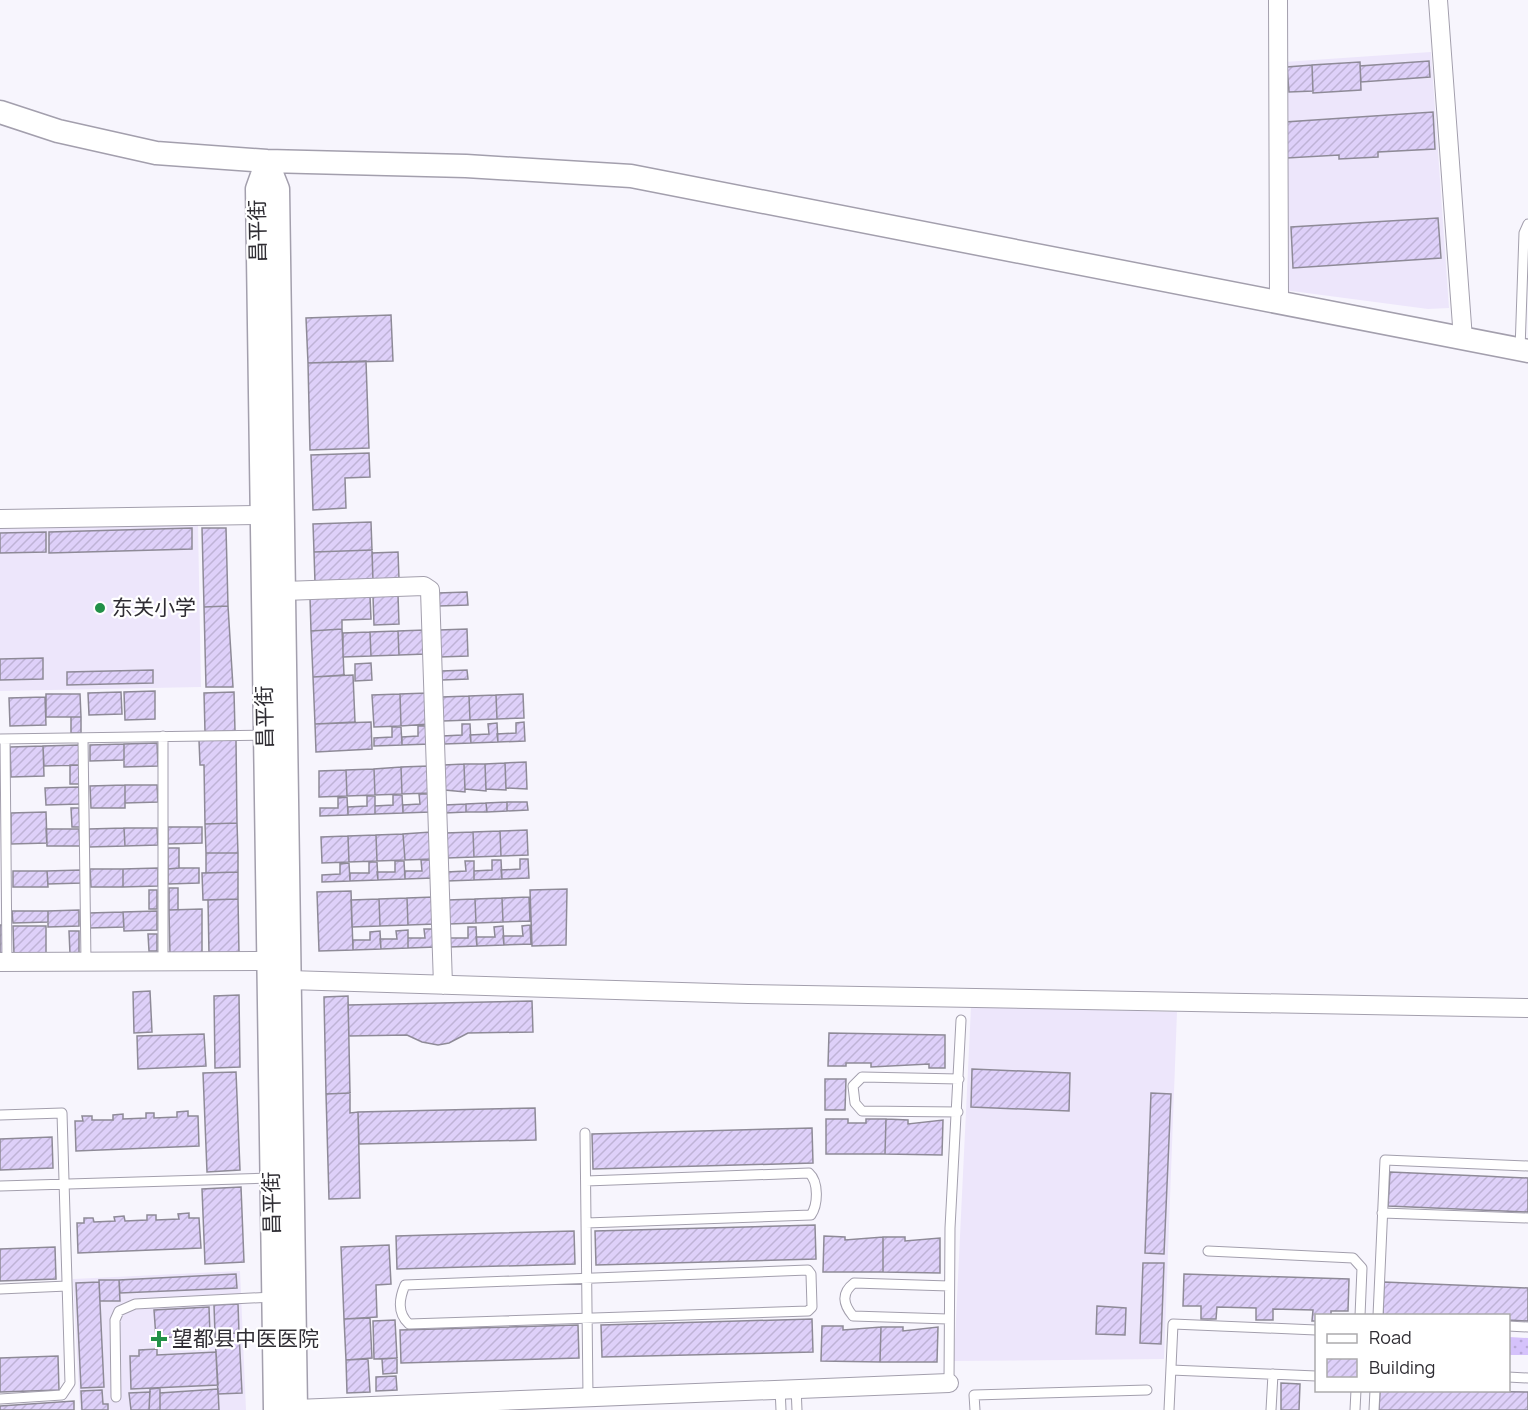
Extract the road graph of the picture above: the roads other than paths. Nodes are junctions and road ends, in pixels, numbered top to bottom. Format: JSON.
{"nodes":[{"id":1,"x":1278,"y":0,"type":"edge"},
{"id":2,"x":1438,"y":0,"type":"edge"},
{"id":3,"x":0,"y":112,"type":"edge"},
{"id":4,"x":267,"y":161,"type":"junction"},
{"id":5,"x":1528,"y":224,"type":"edge"},
{"id":6,"x":1279,"y":302,"type":"junction"},
{"id":7,"x":1463,"y":339,"type":"junction"},
{"id":8,"x":1524,"y":351,"type":"edge"},
{"id":9,"x":262,"y":515,"type":"junction"},
{"id":10,"x":0,"y":519,"type":"edge"},
{"id":11,"x":284,"y":591,"type":"junction"},
{"id":12,"x":265,"y":735,"type":"junction"},
{"id":13,"x":163,"y":736,"type":"junction"},
{"id":14,"x":83,"y":738,"type":"junction"},
{"id":15,"x":2,"y":739,"type":"edge"},
{"id":16,"x":163,"y":961,"type":"junction"},
{"id":17,"x":268,"y":961,"type":"junction"},
{"id":18,"x":4,"y":962,"type":"edge"},
{"id":19,"x":86,"y":962,"type":"junction"},
{"id":20,"x":290,"y":980,"type":"junction"},
{"id":21,"x":443,"y":985,"type":"junction"},
{"id":22,"x":1528,"y":1008,"type":"edge"},
{"id":23,"x":961,"y":1020,"type":"dead end"},
{"id":24,"x":959,"y":1078,"type":"junction"},
{"id":25,"x":958,"y":1112,"type":"junction"},
{"id":26,"x":0,"y":1115,"type":"edge"},
{"id":27,"x":585,"y":1133,"type":"dead end"},
{"id":28,"x":1528,"y":1166,"type":"edge"},
{"id":29,"x":272,"y":1178,"type":"junction"},
{"id":30,"x":586,"y":1181,"type":"junction"},
{"id":31,"x":64,"y":1184,"type":"junction"},
{"id":32,"x":0,"y":1186,"type":"edge"},
{"id":33,"x":1382,"y":1213,"type":"junction"},
{"id":34,"x":1528,"y":1218,"type":"edge"},
{"id":35,"x":586,"y":1223,"type":"junction"},
{"id":36,"x":1209,"y":1251,"type":"dead end"},
{"id":37,"x":587,"y":1278,"type":"junction"},
{"id":38,"x":67,"y":1286,"type":"junction"},
{"id":39,"x":949,"y":1286,"type":"junction"},
{"id":40,"x":0,"y":1288,"type":"edge"},
{"id":41,"x":273,"y":1297,"type":"junction"},
{"id":42,"x":1360,"y":1314,"type":"edge"},
{"id":43,"x":1378,"y":1314,"type":"edge"},
{"id":44,"x":587,"y":1318,"type":"junction"},
{"id":45,"x":948,"y":1319,"type":"junction"},
{"id":46,"x":1510,"y":1326,"type":"edge"},
{"id":47,"x":1528,"y":1327,"type":"edge"},
{"id":48,"x":1315,"y":1330,"type":"edge"},
{"id":49,"x":1171,"y":1370,"type":"junction"},
{"id":50,"x":1273,"y":1374,"type":"junction"},
{"id":51,"x":1315,"y":1376,"type":"edge"},
{"id":52,"x":1510,"y":1377,"type":"edge"},
{"id":53,"x":1528,"y":1378,"type":"edge"},
{"id":54,"x":949,"y":1383,"type":"joint"},
{"id":55,"x":788,"y":1388,"type":"junction"},
{"id":56,"x":1147,"y":1389,"type":"dead end"},
{"id":57,"x":1356,"y":1392,"type":"edge"},
{"id":58,"x":1375,"y":1392,"type":"edge"},
{"id":59,"x":588,"y":1396,"type":"junction"},
{"id":60,"x":117,"y":1397,"type":"dead end"},
{"id":61,"x":0,"y":1399,"type":"edge"},
{"id":62,"x":539,"y":1404,"type":"edge"},
{"id":63,"x":289,"y":1410,"type":"edge"},
{"id":64,"x":781,"y":1410,"type":"edge"},
{"id":65,"x":797,"y":1410,"type":"edge"},
{"id":66,"x":975,"y":1410,"type":"edge"},
{"id":67,"x":1169,"y":1410,"type":"edge"},
{"id":68,"x":1271,"y":1410,"type":"edge"},
{"id":69,"x":1355,"y":1410,"type":"edge"},
{"id":70,"x":1374,"y":1410,"type":"edge"}],
"edges":[{"from":1,"to":6,"type":"street"},
{"from":2,"to":7,"type":"street"},
{"from":3,"to":4,"type":"street"},
{"from":4,"to":6,"type":"street"},
{"from":4,"to":9,"type":"street","name":"昌平街"},
{"from":4,"to":11,"type":"street","name":"昌平街"},
{"from":5,"to":8,"type":"lane"},
{"from":6,"to":7,"type":"street"},
{"from":7,"to":8,"type":"street"},
{"from":9,"to":10,"type":"street"},
{"from":9,"to":12,"type":"street","name":"昌平街"},
{"from":11,"to":20,"type":"street","name":"昌平街"},
{"from":11,"to":21,"type":"street"},
{"from":12,"to":13,"type":"lane"},
{"from":12,"to":17,"type":"street","name":"昌平街"},
{"from":13,"to":14,"type":"lane"},
{"from":13,"to":16,"type":"lane"},
{"from":14,"to":15,"type":"lane"},
{"from":14,"to":19,"type":"lane"},
{"from":15,"to":18,"type":"lane"},
{"from":16,"to":17,"type":"street"},
{"from":16,"to":19,"type":"street"},
{"from":17,"to":29,"type":"street","name":"昌平街"},
{"from":18,"to":19,"type":"street"},
{"from":20,"to":21,"type":"street"},
{"from":20,"to":63,"type":"street","name":"昌平街"},
{"from":21,"to":22,"type":"street"},
{"from":23,"to":24,"type":"lane"},
{"from":24,"to":25,"type":"lane"},
{"from":24,"to":25,"type":"lane"},
{"from":25,"to":39,"type":"lane"},
{"from":26,"to":31,"type":"lane"},
{"from":27,"to":30,"type":"lane"},
{"from":28,"to":33,"type":"lane"},
{"from":29,"to":31,"type":"lane"},
{"from":29,"to":41,"type":"street","name":"昌平街"},
{"from":30,"to":35,"type":"lane"},
{"from":30,"to":35,"type":"lane"},
{"from":31,"to":32,"type":"lane"},
{"from":31,"to":38,"type":"lane"},
{"from":33,"to":34,"type":"lane"},
{"from":33,"to":43,"type":"lane"},
{"from":35,"to":37,"type":"lane"},
{"from":36,"to":42,"type":"lane"},
{"from":37,"to":44,"type":"lane"},
{"from":37,"to":44,"type":"lane"},
{"from":37,"to":44,"type":"lane"},
{"from":38,"to":40,"type":"lane"},
{"from":38,"to":61,"type":"lane"},
{"from":39,"to":45,"type":"lane"},
{"from":39,"to":45,"type":"lane"},
{"from":41,"to":60,"type":"lane"},
{"from":41,"to":63,"type":"street","name":"昌平街"},
{"from":44,"to":59,"type":"lane"},
{"from":45,"to":54,"type":"lane"},
{"from":46,"to":47,"type":"lane"},
{"from":48,"to":49,"type":"lane"},
{"from":49,"to":50,"type":"lane"},
{"from":49,"to":67,"type":"lane"},
{"from":50,"to":51,"type":"lane"},
{"from":50,"to":68,"type":"lane"},
{"from":52,"to":53,"type":"lane"},
{"from":54,"to":55,"type":"street"},
{"from":55,"to":59,"type":"street"},
{"from":55,"to":64,"type":"lane"},
{"from":55,"to":65,"type":"lane"},
{"from":56,"to":66,"type":"lane"},
{"from":57,"to":69,"type":"lane"},
{"from":58,"to":70,"type":"lane"},
{"from":59,"to":62,"type":"street"},
{"from":62,"to":63,"type":"street"}]}
